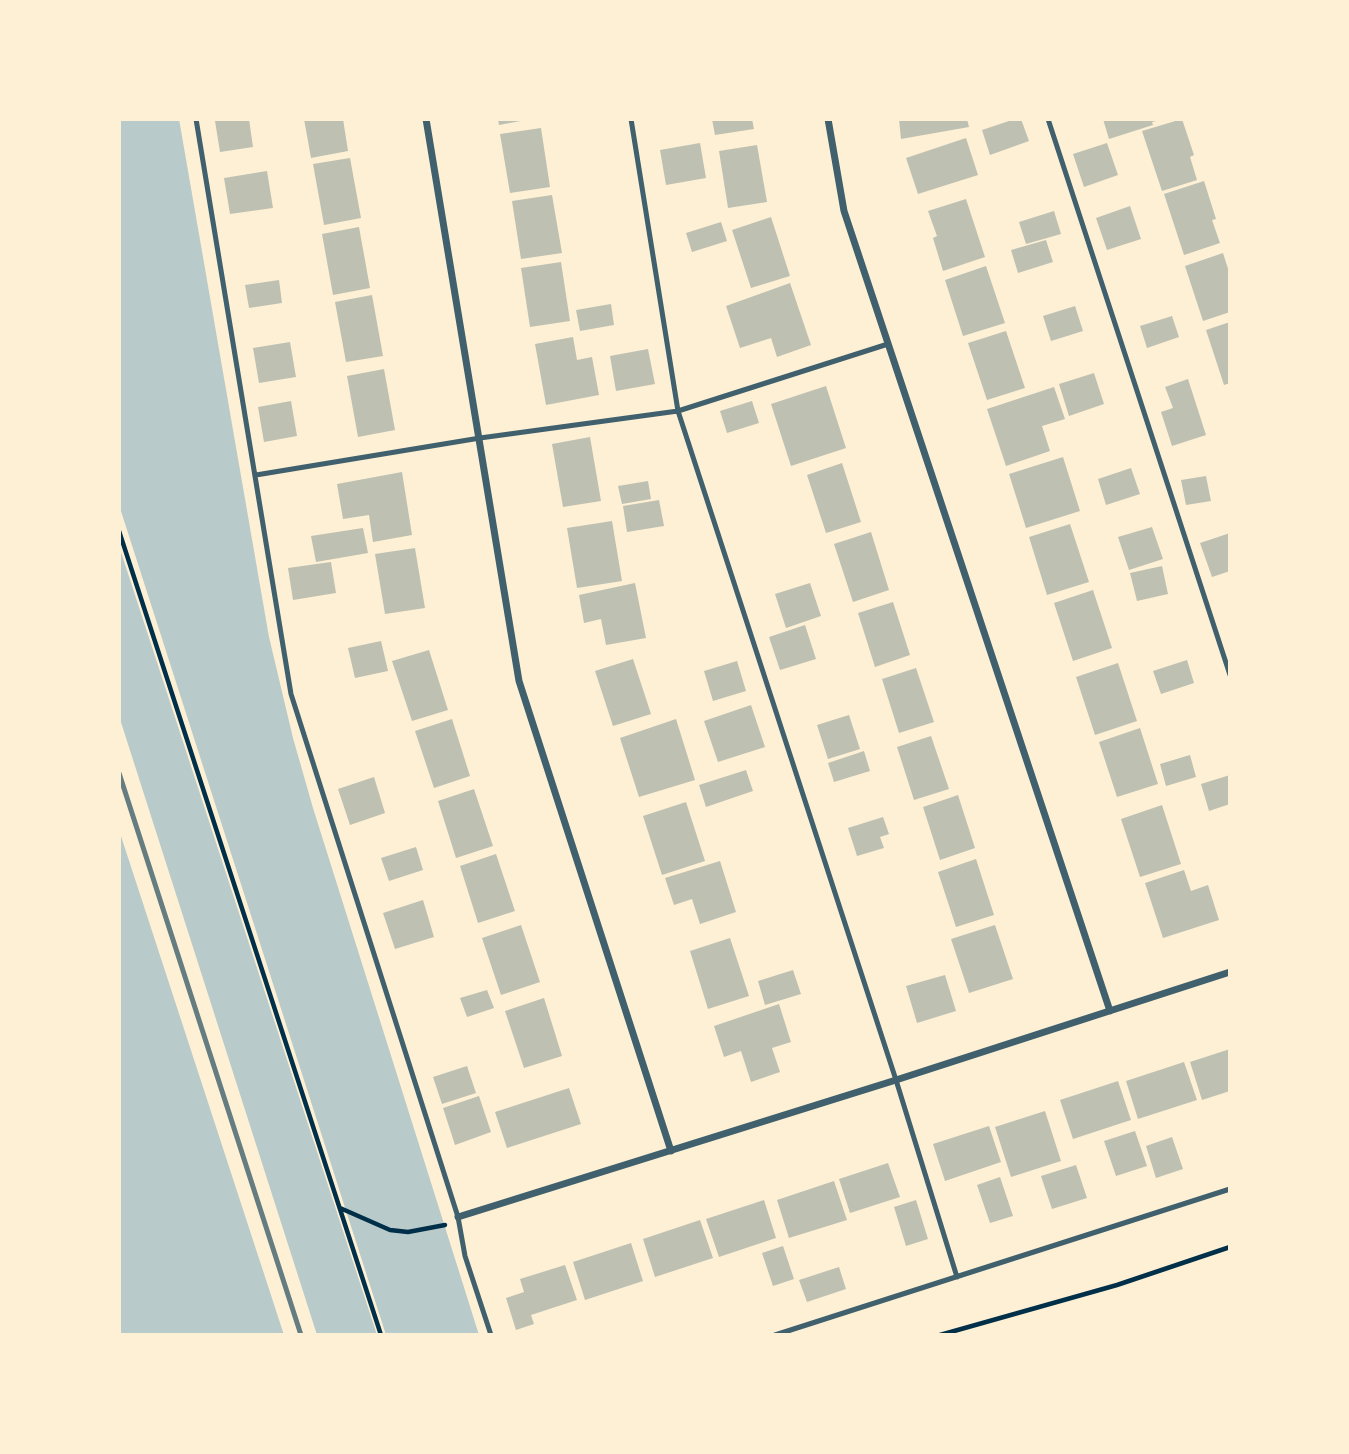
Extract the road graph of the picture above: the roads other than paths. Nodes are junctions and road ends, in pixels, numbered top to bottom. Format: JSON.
{"nodes":[{"id":1,"x":196,"y":119,"type":"edge"},
{"id":2,"x":426,"y":119,"type":"edge"},
{"id":3,"x":631,"y":119,"type":"edge"},
{"id":4,"x":828,"y":119,"type":"edge"},
{"id":5,"x":1048,"y":119,"type":"edge"},
{"id":6,"x":888,"y":344,"type":"junction"},
{"id":7,"x":678,"y":411,"type":"junction"},
{"id":8,"x":480,"y":438,"type":"junction"},
{"id":9,"x":256,"y":475,"type":"junction"},
{"id":10,"x":1230,"y":675,"type":"edge"},
{"id":11,"x":1230,"y":972,"type":"edge"},
{"id":12,"x":1110,"y":1011,"type":"junction"},
{"id":13,"x":896,"y":1080,"type":"junction"},
{"id":14,"x":671,"y":1151,"type":"junction"},
{"id":15,"x":1230,"y":1189,"type":"edge"},
{"id":16,"x":459,"y":1219,"type":"junction"},
{"id":17,"x":957,"y":1277,"type":"junction"},
{"id":18,"x":491,"y":1335,"type":"edge"},
{"id":19,"x":775,"y":1335,"type":"edge"}],
"edges":[{"from":1,"to":9,"type":"lane"},
{"from":2,"to":8,"type":"street"},
{"from":3,"to":7,"type":"lane"},
{"from":4,"to":6,"type":"street"},
{"from":5,"to":10,"type":"lane"},
{"from":6,"to":7,"type":"lane"},
{"from":6,"to":12,"type":"street"},
{"from":7,"to":8,"type":"lane"},
{"from":7,"to":13,"type":"lane"},
{"from":8,"to":9,"type":"lane"},
{"from":8,"to":14,"type":"street"},
{"from":9,"to":16,"type":"lane"},
{"from":11,"to":12,"type":"street"},
{"from":12,"to":13,"type":"street"},
{"from":13,"to":14,"type":"street"},
{"from":13,"to":17,"type":"lane"},
{"from":14,"to":16,"type":"street"},
{"from":15,"to":17,"type":"lane"},
{"from":16,"to":18,"type":"lane"},
{"from":17,"to":19,"type":"lane"}]}
